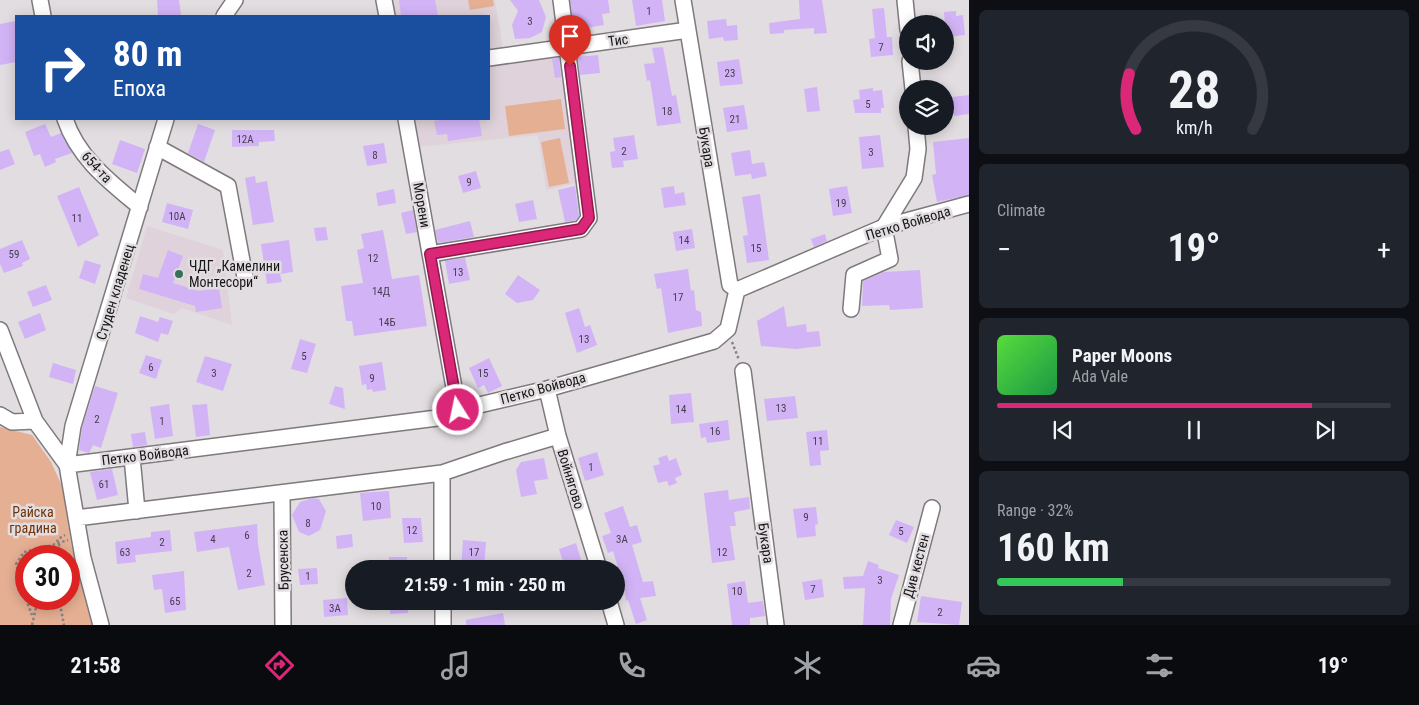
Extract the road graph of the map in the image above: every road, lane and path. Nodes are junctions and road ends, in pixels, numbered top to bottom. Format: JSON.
{"nodes":[{"id":1,"x":40,"y":0,"type":"edge"},
{"id":2,"x":235,"y":0,"type":"edge"},
{"id":3,"x":384,"y":0,"type":"edge"},
{"id":4,"x":561,"y":0,"type":"edge"},
{"id":5,"x":683,"y":0,"type":"edge"},
{"id":6,"x":905,"y":0,"type":"edge"},
{"id":7,"x":43,"y":15,"type":"edge"},
{"id":8,"x":225,"y":15,"type":"edge"},
{"id":9,"x":388,"y":15,"type":"edge"},
{"id":10,"x":906,"y":15,"type":"edge"},
{"id":11,"x":688,"y":30,"type":"junction"},
{"id":12,"x":568,"y":47,"type":"junction"},
{"id":13,"x":490,"y":58,"type":"edge"},
{"id":14,"x":65,"y":120,"type":"edge"},
{"id":15,"x":166,"y":120,"type":"edge"},
{"id":16,"x":406,"y":120,"type":"edge"},
{"id":17,"x":917,"y":135,"type":"edge"},
{"id":18,"x":157,"y":147,"type":"junction"},
{"id":19,"x":969,"y":204,"type":"edge"},
{"id":20,"x":140,"y":207,"type":"junction"},
{"id":21,"x":884,"y":227,"type":"junction"},
{"id":22,"x":430,"y":254,"type":"junction"},
{"id":23,"x":245,"y":277,"type":"dead end"},
{"id":24,"x":737,"y":290,"type":"junction"},
{"id":25,"x":851,"y":310,"type":"dead end"},
{"id":26,"x":728,"y":329,"type":"junction"},
{"id":27,"x":0,"y":330,"type":"edge"},
{"id":28,"x":743,"y":371,"type":"joint"},
{"id":29,"x":547,"y":389,"type":"junction"},
{"id":30,"x":458,"y":410,"type":"junction"},
{"id":31,"x":0,"y":415,"type":"edge"},
{"id":32,"x":35,"y":421,"type":"junction"},
{"id":33,"x":558,"y":436,"type":"junction"},
{"id":34,"x":132,"y":457,"type":"junction"},
{"id":35,"x":67,"y":465,"type":"junction"},
{"id":36,"x":442,"y":473,"type":"junction"},
{"id":37,"x":282,"y":494,"type":"junction"},
{"id":38,"x":932,"y":508,"type":"dead end"},
{"id":39,"x":137,"y":511,"type":"junction"},
{"id":40,"x":76,"y":518,"type":"junction"},
{"id":41,"x":52,"y":545,"type":"edge"},
{"id":42,"x":60,"y":545,"type":"edge"},
{"id":43,"x":442,"y":560,"type":"edge"},
{"id":44,"x":596,"y":560,"type":"edge"},
{"id":45,"x":31,"y":610,"type":"edge"},
{"id":46,"x":35,"y":610,"type":"edge"},
{"id":47,"x":61,"y":610,"type":"edge"},
{"id":48,"x":442,"y":610,"type":"edge"},
{"id":49,"x":612,"y":610,"type":"edge"},
{"id":50,"x":33,"y":616,"type":"junction"},
{"id":51,"x":32,"y":625,"type":"edge"},
{"id":52,"x":64,"y":625,"type":"edge"},
{"id":53,"x":101,"y":625,"type":"edge"},
{"id":54,"x":284,"y":625,"type":"edge"},
{"id":55,"x":443,"y":625,"type":"edge"},
{"id":56,"x":616,"y":625,"type":"edge"},
{"id":57,"x":776,"y":625,"type":"edge"},
{"id":58,"x":901,"y":625,"type":"edge"}],
"edges":[{"from":1,"to":7,"type":"street"},
{"from":2,"to":8,"type":"street"},
{"from":3,"to":9,"type":"street"},
{"from":4,"to":12,"type":"street"},
{"from":5,"to":11,"type":"street","name":"Букара"},
{"from":6,"to":10,"type":"street"},
{"from":11,"to":12,"type":"street","name":"Тис"},
{"from":11,"to":24,"type":"street","name":"Букара"},
{"from":12,"to":13,"type":"street","name":"Тис"},
{"from":12,"to":22,"type":"street"},
{"from":14,"to":20,"type":"street","name":"654-та"},
{"from":15,"to":18,"type":"street","name":"Студен кладенец"},
{"from":16,"to":22,"type":"street","name":"Морени"},
{"from":17,"to":21,"type":"street"},
{"from":18,"to":20,"type":"street","name":"Студен кладенец"},
{"from":18,"to":23,"type":"street"},
{"from":19,"to":21,"type":"street","name":"Петко Войвода"},
{"from":20,"to":35,"type":"street","name":"Студен кладенец"},
{"from":21,"to":24,"type":"street","name":"Петко Войвода"},
{"from":21,"to":25,"type":"street"},
{"from":22,"to":30,"type":"street","name":"Морени"},
{"from":24,"to":26,"type":"street"},
{"from":26,"to":28,"type":"path"},
{"from":26,"to":29,"type":"street","name":"Петко Войвода"},
{"from":27,"to":32,"type":"street"},
{"from":28,"to":57,"type":"street","name":"Букара"},
{"from":29,"to":30,"type":"street","name":"Петко Войвода"},
{"from":29,"to":33,"type":"street","name":"Войнягово"},
{"from":30,"to":34,"type":"street","name":"Петко Войвода"},
{"from":31,"to":32,"type":"street"},
{"from":32,"to":35,"type":"street"},
{"from":33,"to":36,"type":"street"},
{"from":33,"to":44,"type":"street","name":"Войнягово"},
{"from":34,"to":35,"type":"street","name":"Петко Войвода"},
{"from":34,"to":39,"type":"street"},
{"from":35,"to":40,"type":"street"},
{"from":36,"to":37,"type":"street"},
{"from":36,"to":43,"type":"street"},
{"from":37,"to":39,"type":"street"},
{"from":37,"to":54,"type":"street","name":"Брусенска"},
{"from":38,"to":58,"type":"street","name":"Див кестен"},
{"from":39,"to":40,"type":"street"},
{"from":40,"to":53,"type":"street"},
{"from":41,"to":42,"type":"path"},
{"from":45,"to":50,"type":"path"},
{"from":46,"to":50,"type":"path"},
{"from":47,"to":52,"type":"path"},
{"from":48,"to":55,"type":"street"},
{"from":49,"to":56,"type":"street"},
{"from":50,"to":51,"type":"path"}]}
